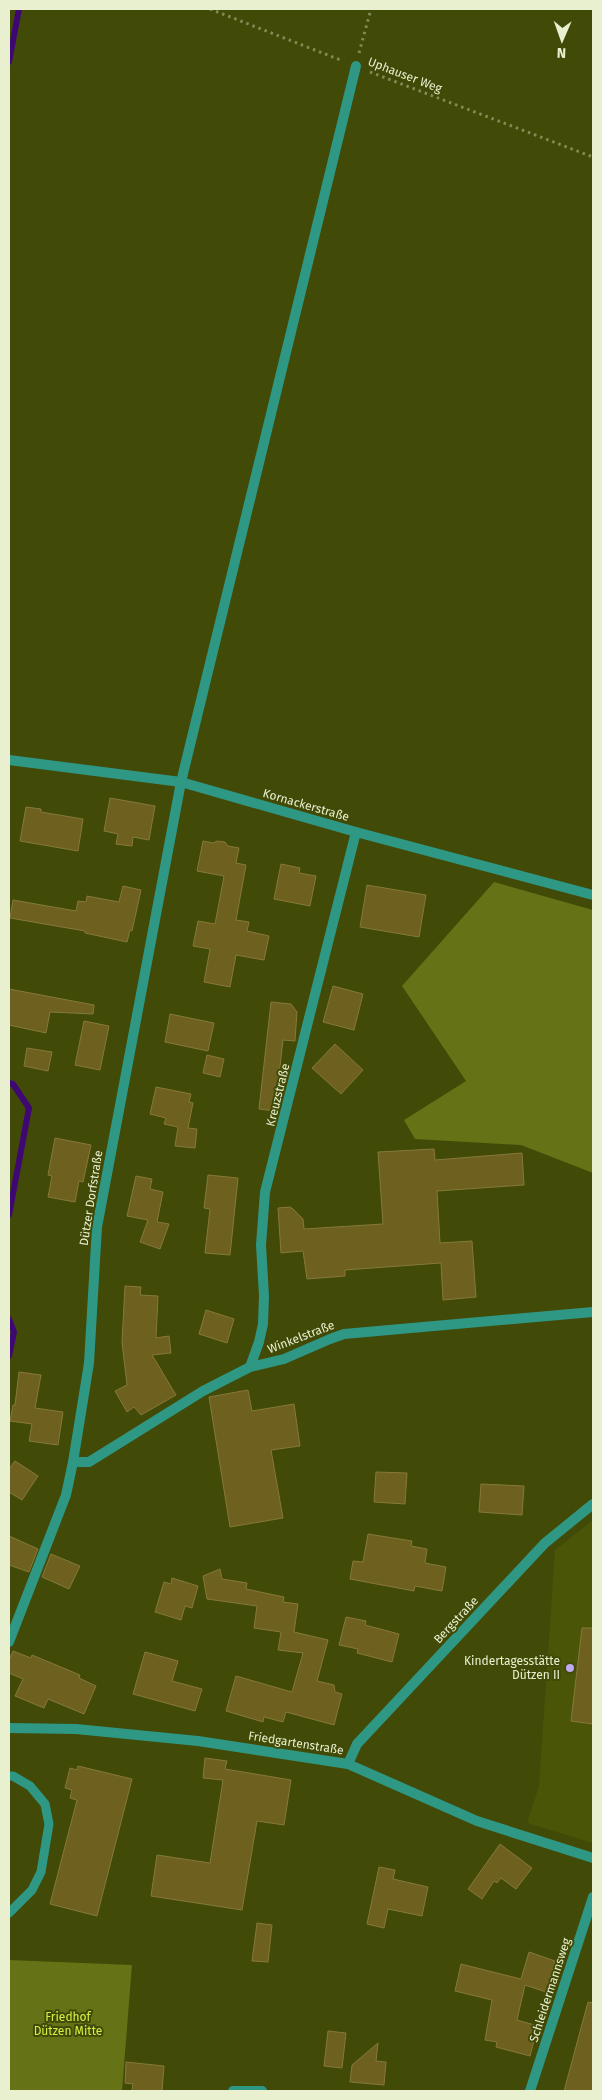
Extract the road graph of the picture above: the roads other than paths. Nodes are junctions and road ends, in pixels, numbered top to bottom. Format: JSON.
{"nodes":[{"id":1,"x":356,"y":66,"type":"road end"},
{"id":2,"x":9,"y":760,"type":"edge"},
{"id":3,"x":181,"y":782,"type":"junction"},
{"id":4,"x":356,"y":832,"type":"junction"},
{"id":5,"x":593,"y":895,"type":"edge"},
{"id":6,"x":593,"y":1312,"type":"edge"},
{"id":7,"x":250,"y":1367,"type":"junction"},
{"id":8,"x":73,"y":1462,"type":"junction"},
{"id":9,"x":593,"y":1504,"type":"edge"},
{"id":10,"x":9,"y":1642,"type":"edge"},
{"id":11,"x":9,"y":1728,"type":"edge"},
{"id":12,"x":348,"y":1764,"type":"junction"},
{"id":13,"x":9,"y":1776,"type":"edge"},
{"id":14,"x":593,"y":1858,"type":"edge"},
{"id":15,"x":593,"y":1897,"type":"edge"},
{"id":16,"x":9,"y":1913,"type":"edge"},
{"id":17,"x":233,"y":2091,"type":"edge"},
{"id":18,"x":262,"y":2091,"type":"edge"},
{"id":19,"x":530,"y":2091,"type":"edge"}],
"edges":[{"from":1,"to":3,"type":"street","name":"Dützer Dorfstraße"},
{"from":2,"to":3,"type":"street","name":"Kornackerstraße"},
{"from":3,"to":4,"type":"street","name":"Kornackerstraße"},
{"from":3,"to":8,"type":"street","name":"Dützer Dorfstraße"},
{"from":4,"to":5,"type":"street","name":"Kornackerstraße"},
{"from":4,"to":7,"type":"street","name":"Kreuzstraße"},
{"from":6,"to":7,"type":"street","name":"Winkelstraße"},
{"from":7,"to":8,"type":"street","name":"Winkelstraße"},
{"from":8,"to":10,"type":"street","name":"Dützer Dorfstraße"},
{"from":9,"to":12,"type":"street","name":"Bergstraße"},
{"from":11,"to":12,"type":"street","name":"Friedgartenstraße"},
{"from":12,"to":14,"type":"street","name":"Friedgartenstraße"},
{"from":13,"to":16,"type":"lane"},
{"from":15,"to":19,"type":"street","name":"Schleidermannsweg"},
{"from":17,"to":18,"type":"street"}]}
